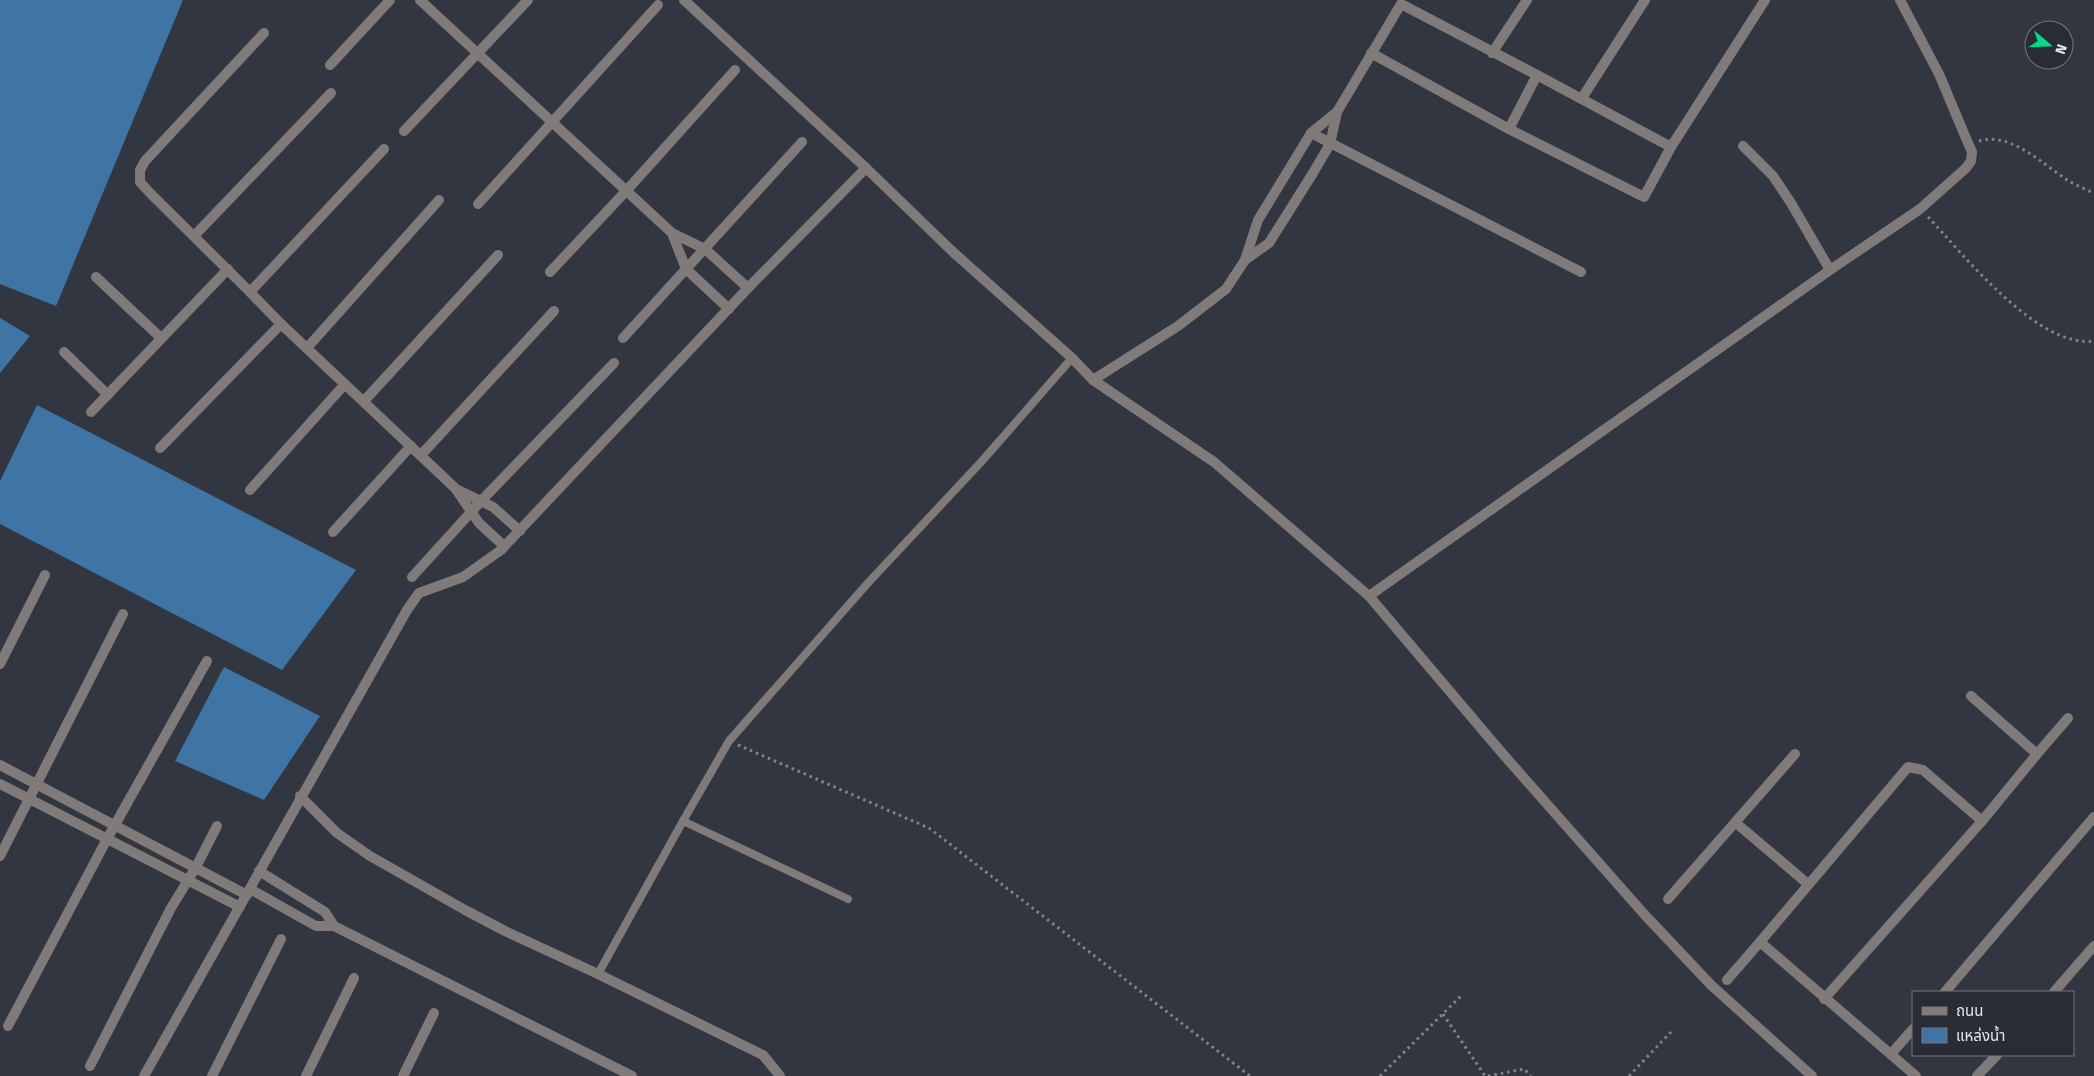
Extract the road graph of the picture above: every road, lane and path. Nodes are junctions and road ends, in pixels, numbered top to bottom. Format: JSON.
{"nodes":[{"id":1,"x":390,"y":0,"type":"edge"},
{"id":2,"x":420,"y":0,"type":"edge"},
{"id":3,"x":528,"y":0,"type":"edge"},
{"id":4,"x":684,"y":0,"type":"edge"},
{"id":5,"x":1527,"y":0,"type":"edge"},
{"id":6,"x":1645,"y":0,"type":"edge"},
{"id":7,"x":1765,"y":0,"type":"edge"},
{"id":8,"x":1900,"y":0,"type":"edge"},
{"id":9,"x":1402,"y":2,"type":"edge"},
{"id":10,"x":658,"y":5,"type":"dead end"},
{"id":11,"x":264,"y":33,"type":"dead end"},
{"id":12,"x":478,"y":53,"type":"junction"},
{"id":13,"x":1371,"y":53,"type":"junction"},
{"id":14,"x":1492,"y":53,"type":"junction"},
{"id":15,"x":330,"y":66,"type":"dead end"},
{"id":16,"x":735,"y":70,"type":"dead end"},
{"id":17,"x":1537,"y":75,"type":"junction"},
{"id":18,"x":331,"y":93,"type":"dead end"},
{"id":19,"x":1582,"y":98,"type":"junction"},
{"id":20,"x":1337,"y":112,"type":"junction"},
{"id":21,"x":553,"y":122,"type":"junction"},
{"id":22,"x":1509,"y":129,"type":"junction"},
{"id":23,"x":404,"y":132,"type":"dead end"},
{"id":24,"x":1311,"y":133,"type":"junction"},
{"id":25,"x":802,"y":142,"type":"dead end"},
{"id":26,"x":1330,"y":144,"type":"junction"},
{"id":27,"x":1969,"y":144,"type":"junction"},
{"id":28,"x":1743,"y":146,"type":"dead end"},
{"id":29,"x":1671,"y":147,"type":"junction"},
{"id":30,"x":384,"y":149,"type":"dead end"},
{"id":31,"x":866,"y":168,"type":"junction"},
{"id":32,"x":627,"y":190,"type":"junction"},
{"id":33,"x":2094,"y":193,"type":"edge"},
{"id":34,"x":439,"y":200,"type":"dead end"},
{"id":35,"x":478,"y":204,"type":"dead end"},
{"id":36,"x":1920,"y":209,"type":"junction"},
{"id":37,"x":672,"y":233,"type":"junction"},
{"id":38,"x":195,"y":235,"type":"junction"},
{"id":39,"x":704,"y":249,"type":"junction"},
{"id":40,"x":498,"y":255,"type":"dead end"},
{"id":41,"x":1245,"y":260,"type":"junction"},
{"id":42,"x":686,"y":269,"type":"junction"},
{"id":43,"x":228,"y":270,"type":"junction"},
{"id":44,"x":1830,"y":270,"type":"junction"},
{"id":45,"x":550,"y":272,"type":"dead end"},
{"id":46,"x":1581,"y":272,"type":"dead end"},
{"id":47,"x":96,"y":277,"type":"dead end"},
{"id":48,"x":748,"y":288,"type":"junction"},
{"id":49,"x":250,"y":292,"type":"junction"},
{"id":50,"x":729,"y":309,"type":"junction"},
{"id":51,"x":554,"y":311,"type":"dead end"},
{"id":52,"x":281,"y":324,"type":"junction"},
{"id":53,"x":161,"y":338,"type":"junction"},
{"id":54,"x":623,"y":338,"type":"dead end"},
{"id":55,"x":2094,"y":341,"type":"edge"},
{"id":56,"x":307,"y":348,"type":"junction"},
{"id":57,"x":64,"y":352,"type":"dead end"},
{"id":58,"x":1072,"y":358,"type":"junction"},
{"id":59,"x":614,"y":363,"type":"dead end"},
{"id":60,"x":1093,"y":380,"type":"junction"},
{"id":61,"x":345,"y":384,"type":"junction"},
{"id":62,"x":108,"y":395,"type":"junction"},
{"id":63,"x":364,"y":402,"type":"junction"},
{"id":64,"x":91,"y":412,"type":"dead end"},
{"id":65,"x":410,"y":446,"type":"junction"},
{"id":66,"x":160,"y":448,"type":"dead end"},
{"id":67,"x":421,"y":455,"type":"junction"},
{"id":68,"x":455,"y":488,"type":"junction"},
{"id":69,"x":250,"y":490,"type":"dead end"},
{"id":70,"x":482,"y":500,"type":"junction"},
{"id":71,"x":470,"y":513,"type":"junction"},
{"id":72,"x":520,"y":531,"type":"junction"},
{"id":73,"x":333,"y":532,"type":"dead end"},
{"id":74,"x":504,"y":546,"type":"junction"},
{"id":75,"x":45,"y":575,"type":"dead end"},
{"id":76,"x":412,"y":577,"type":"dead end"},
{"id":77,"x":1369,"y":596,"type":"junction"},
{"id":78,"x":124,"y":614,"type":"dead end"},
{"id":79,"x":207,"y":661,"type":"dead end"},
{"id":80,"x":0,"y":664,"type":"edge"},
{"id":81,"x":1971,"y":696,"type":"dead end"},
{"id":82,"x":2068,"y":718,"type":"dead end"},
{"id":83,"x":729,"y":741,"type":"junction"},
{"id":84,"x":1795,"y":754,"type":"dead end"},
{"id":85,"x":2037,"y":754,"type":"junction"},
{"id":86,"x":0,"y":765,"type":"edge"},
{"id":87,"x":0,"y":784,"type":"edge"},
{"id":88,"x":37,"y":785,"type":"junction"},
{"id":89,"x":300,"y":796,"type":"junction"},
{"id":90,"x":30,"y":798,"type":"junction"},
{"id":91,"x":2094,"y":817,"type":"edge"},
{"id":92,"x":683,"y":821,"type":"junction"},
{"id":93,"x":1982,"y":821,"type":"junction"},
{"id":94,"x":1736,"y":822,"type":"junction"},
{"id":95,"x":115,"y":825,"type":"junction"},
{"id":96,"x":217,"y":826,"type":"dead end"},
{"id":97,"x":108,"y":839,"type":"junction"},
{"id":98,"x":0,"y":856,"type":"edge"},
{"id":99,"x":196,"y":867,"type":"junction"},
{"id":100,"x":259,"y":871,"type":"junction"},
{"id":101,"x":188,"y":880,"type":"junction"},
{"id":102,"x":1808,"y":884,"type":"junction"},
{"id":103,"x":248,"y":892,"type":"junction"},
{"id":104,"x":848,"y":899,"type":"dead end"},
{"id":105,"x":1668,"y":899,"type":"dead end"},
{"id":106,"x":240,"y":907,"type":"junction"},
{"id":107,"x":334,"y":926,"type":"junction"},
{"id":108,"x":280,"y":940,"type":"dead end"},
{"id":109,"x":1760,"y":942,"type":"junction"},
{"id":110,"x":2094,"y":946,"type":"edge"},
{"id":111,"x":598,"y":974,"type":"junction"},
{"id":112,"x":354,"y":978,"type":"dead end"},
{"id":113,"x":1727,"y":980,"type":"dead end"},
{"id":114,"x":1945,"y":991,"type":"edge"},
{"id":115,"x":2055,"y":991,"type":"edge"},
{"id":116,"x":1463,"y":994,"type":"dead end"},
{"id":117,"x":1824,"y":999,"type":"junction"},
{"id":118,"x":434,"y":1013,"type":"dead end"},
{"id":119,"x":1443,"y":1014,"type":"junction"},
{"id":120,"x":8,"y":1026,"type":"dead end"},
{"id":121,"x":1912,"y":1030,"type":"edge"},
{"id":122,"x":1671,"y":1032,"type":"dead end"},
{"id":123,"x":1891,"y":1054,"type":"junction"},
{"id":124,"x":1996,"y":1056,"type":"edge"},
{"id":125,"x":90,"y":1066,"type":"dead end"},
{"id":126,"x":144,"y":1076,"type":"edge"},
{"id":127,"x":212,"y":1076,"type":"edge"},
{"id":128,"x":306,"y":1076,"type":"edge"},
{"id":129,"x":403,"y":1076,"type":"edge"},
{"id":130,"x":632,"y":1076,"type":"edge"},
{"id":131,"x":780,"y":1076,"type":"edge"},
{"id":132,"x":1250,"y":1076,"type":"edge"},
{"id":133,"x":1380,"y":1076,"type":"edge"},
{"id":134,"x":1487,"y":1076,"type":"edge"},
{"id":135,"x":1531,"y":1076,"type":"edge"},
{"id":136,"x":1630,"y":1076,"type":"edge"},
{"id":137,"x":1812,"y":1076,"type":"edge"},
{"id":138,"x":1916,"y":1076,"type":"edge"},
{"id":139,"x":1977,"y":1076,"type":"edge"}],
"edges":[{"from":1,"to":15,"type":"street"},
{"from":2,"to":12,"type":"street"},
{"from":3,"to":12,"type":"street"},
{"from":4,"to":31,"type":"street"},
{"from":5,"to":14,"type":"street"},
{"from":6,"to":19,"type":"street"},
{"from":7,"to":29,"type":"street"},
{"from":8,"to":27,"type":"street"},
{"from":9,"to":13,"type":"street"},
{"from":9,"to":14,"type":"street"},
{"from":10,"to":21,"type":"street"},
{"from":11,"to":38,"type":"street"},
{"from":12,"to":21,"type":"street"},
{"from":12,"to":23,"type":"street"},
{"from":13,"to":20,"type":"street"},
{"from":13,"to":22,"type":"street"},
{"from":14,"to":17,"type":"street"},
{"from":16,"to":32,"type":"street"},
{"from":17,"to":19,"type":"street"},
{"from":17,"to":22,"type":"street"},
{"from":18,"to":38,"type":"street"},
{"from":19,"to":29,"type":"street"},
{"from":20,"to":24,"type":"street"},
{"from":20,"to":26,"type":"street"},
{"from":21,"to":32,"type":"street"},
{"from":21,"to":35,"type":"street"},
{"from":22,"to":29,"type":"street"},
{"from":24,"to":26,"type":"street"},
{"from":24,"to":41,"type":"street"},
{"from":25,"to":39,"type":"street"},
{"from":26,"to":41,"type":"street"},
{"from":26,"to":46,"type":"street"},
{"from":27,"to":33,"type":"path"},
{"from":27,"to":36,"type":"street"},
{"from":28,"to":44,"type":"street"},
{"from":30,"to":49,"type":"street"},
{"from":31,"to":48,"type":"street"},
{"from":31,"to":58,"type":"street"},
{"from":32,"to":37,"type":"street"},
{"from":32,"to":45,"type":"street"},
{"from":34,"to":56,"type":"street"},
{"from":36,"to":44,"type":"street"},
{"from":36,"to":55,"type":"path"},
{"from":37,"to":39,"type":"street"},
{"from":37,"to":42,"type":"street"},
{"from":38,"to":43,"type":"street"},
{"from":39,"to":42,"type":"street"},
{"from":39,"to":48,"type":"street"},
{"from":40,"to":63,"type":"street"},
{"from":41,"to":60,"type":"street"},
{"from":42,"to":50,"type":"street"},
{"from":42,"to":54,"type":"street"},
{"from":43,"to":49,"type":"street"},
{"from":43,"to":53,"type":"street"},
{"from":44,"to":77,"type":"street"},
{"from":47,"to":53,"type":"street"},
{"from":48,"to":50,"type":"street"},
{"from":49,"to":52,"type":"street"},
{"from":50,"to":72,"type":"street"},
{"from":51,"to":67,"type":"street"},
{"from":52,"to":56,"type":"street"},
{"from":52,"to":66,"type":"street"},
{"from":53,"to":62,"type":"street"},
{"from":56,"to":61,"type":"street"},
{"from":57,"to":62,"type":"street"},
{"from":58,"to":60,"type":"street"},
{"from":58,"to":83,"type":"lane"},
{"from":59,"to":70,"type":"street"},
{"from":60,"to":77,"type":"street"},
{"from":61,"to":63,"type":"street"},
{"from":61,"to":69,"type":"street"},
{"from":62,"to":64,"type":"street"},
{"from":63,"to":65,"type":"street"},
{"from":65,"to":67,"type":"street"},
{"from":65,"to":73,"type":"street"},
{"from":67,"to":68,"type":"street"},
{"from":68,"to":70,"type":"street"},
{"from":68,"to":71,"type":"street"},
{"from":70,"to":71,"type":"street"},
{"from":70,"to":72,"type":"street"},
{"from":71,"to":74,"type":"street"},
{"from":71,"to":76,"type":"street"},
{"from":72,"to":74,"type":"street"},
{"from":74,"to":89,"type":"street"},
{"from":75,"to":80,"type":"street"},
{"from":77,"to":137,"type":"street"},
{"from":78,"to":88,"type":"street"},
{"from":79,"to":95,"type":"street"},
{"from":81,"to":85,"type":"street"},
{"from":82,"to":85,"type":"street"},
{"from":83,"to":92,"type":"lane"},
{"from":83,"to":132,"type":"path"},
{"from":84,"to":94,"type":"street"},
{"from":85,"to":93,"type":"street"},
{"from":86,"to":88,"type":"street"},
{"from":87,"to":90,"type":"street"},
{"from":88,"to":90,"type":"street"},
{"from":88,"to":95,"type":"street"},
{"from":89,"to":100,"type":"street"},
{"from":89,"to":111,"type":"street"},
{"from":90,"to":97,"type":"street"},
{"from":90,"to":98,"type":"street"},
{"from":91,"to":114,"type":"street"},
{"from":92,"to":104,"type":"lane"},
{"from":92,"to":111,"type":"lane"},
{"from":93,"to":102,"type":"street"},
{"from":93,"to":117,"type":"street"},
{"from":94,"to":102,"type":"street"},
{"from":94,"to":105,"type":"street"},
{"from":95,"to":97,"type":"street"},
{"from":95,"to":99,"type":"street"},
{"from":96,"to":99,"type":"street"},
{"from":97,"to":101,"type":"street"},
{"from":97,"to":120,"type":"street"},
{"from":99,"to":101,"type":"street"},
{"from":99,"to":103,"type":"street"},
{"from":100,"to":103,"type":"street"},
{"from":100,"to":107,"type":"street"},
{"from":101,"to":106,"type":"street"},
{"from":101,"to":125,"type":"street"},
{"from":102,"to":109,"type":"street"},
{"from":103,"to":106,"type":"street"},
{"from":103,"to":107,"type":"street"},
{"from":106,"to":126,"type":"street"},
{"from":107,"to":130,"type":"street"},
{"from":108,"to":127,"type":"street"},
{"from":109,"to":113,"type":"street"},
{"from":109,"to":117,"type":"street"},
{"from":110,"to":115,"type":"street"},
{"from":111,"to":131,"type":"street"},
{"from":112,"to":128,"type":"street"},
{"from":116,"to":119,"type":"path"},
{"from":117,"to":123,"type":"street"},
{"from":118,"to":129,"type":"street"},
{"from":119,"to":133,"type":"path"},
{"from":119,"to":134,"type":"path"},
{"from":121,"to":123,"type":"street"},
{"from":122,"to":136,"type":"path"},
{"from":123,"to":138,"type":"street"},
{"from":124,"to":139,"type":"street"},
{"from":134,"to":135,"type":"path"}]}
